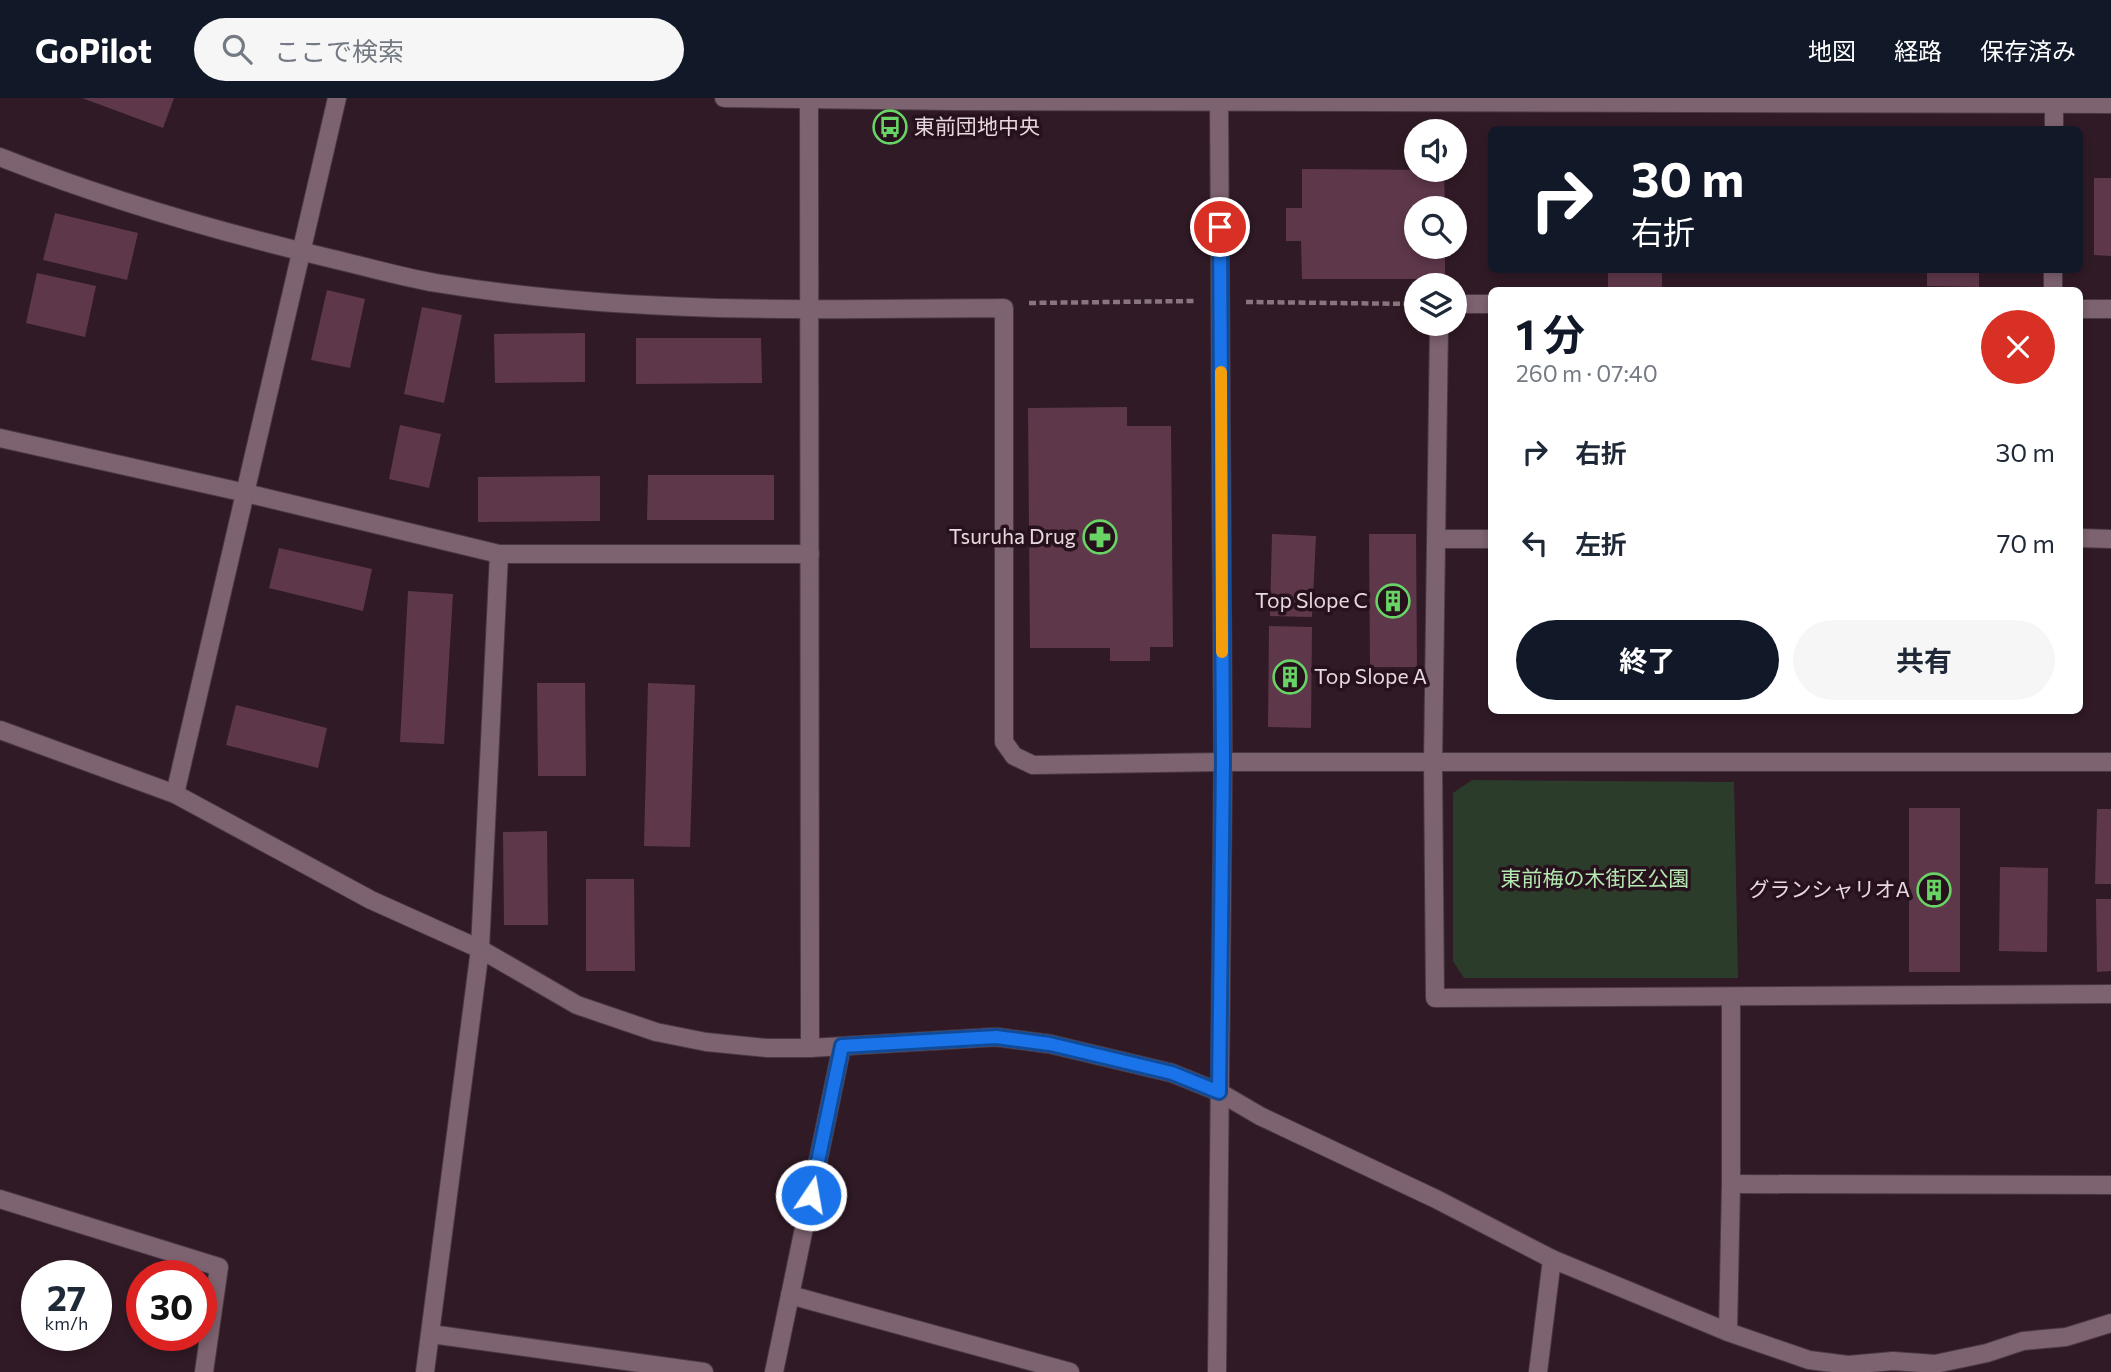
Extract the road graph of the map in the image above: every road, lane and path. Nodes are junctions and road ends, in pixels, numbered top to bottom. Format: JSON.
{"nodes":[{"id":1,"x":337,"y":98,"type":"edge"},
{"id":2,"x":724,"y":98,"type":"edge"},
{"id":3,"x":809,"y":99,"type":"edge"},
{"id":4,"x":1219,"y":100,"type":"edge"},
{"id":5,"x":2054,"y":101,"type":"edge"},
{"id":6,"x":2111,"y":104,"type":"edge"},
{"id":7,"x":2053,"y":126,"type":"edge"},
{"id":8,"x":0,"y":157,"type":"edge"},
{"id":9,"x":302,"y":251,"type":"junction"},
{"id":10,"x":1220,"y":302,"type":"junction"},
{"id":11,"x":1404,"y":304,"type":"edge"},
{"id":12,"x":1467,"y":304,"type":"edge"},
{"id":13,"x":1488,"y":304,"type":"edge"},
{"id":14,"x":1004,"y":308,"type":"junction"},
{"id":15,"x":2083,"y":309,"type":"edge"},
{"id":16,"x":2111,"y":309,"type":"edge"},
{"id":17,"x":808,"y":310,"type":"junction"},
{"id":18,"x":1439,"y":336,"type":"edge"},
{"id":19,"x":0,"y":438,"type":"edge"},
{"id":20,"x":246,"y":493,"type":"junction"},
{"id":21,"x":2083,"y":538,"type":"edge"},
{"id":22,"x":2111,"y":538,"type":"edge"},
{"id":23,"x":1437,"y":539,"type":"junction"},
{"id":24,"x":1488,"y":539,"type":"edge"},
{"id":25,"x":499,"y":554,"type":"junction"},
{"id":26,"x":810,"y":554,"type":"junction"},
{"id":27,"x":0,"y":730,"type":"edge"},
{"id":28,"x":1223,"y":762,"type":"junction"},
{"id":29,"x":2111,"y":762,"type":"edge"},
{"id":30,"x":1433,"y":763,"type":"junction"},
{"id":31,"x":175,"y":794,"type":"junction"},
{"id":32,"x":480,"y":949,"type":"junction"},
{"id":33,"x":2111,"y":994,"type":"edge"},
{"id":34,"x":1731,"y":998,"type":"junction"},
{"id":35,"x":842,"y":1046,"type":"junction"},
{"id":36,"x":810,"y":1048,"type":"junction"},
{"id":37,"x":1219,"y":1092,"type":"junction"},
{"id":38,"x":1731,"y":1184,"type":"junction"},
{"id":39,"x":2111,"y":1185,"type":"edge"},
{"id":40,"x":0,"y":1199,"type":"edge"},
{"id":41,"x":1552,"y":1259,"type":"junction"},
{"id":42,"x":790,"y":1295,"type":"junction"},
{"id":43,"x":2111,"y":1323,"type":"edge"},
{"id":44,"x":1728,"y":1332,"type":"junction"},
{"id":45,"x":430,"y":1334,"type":"junction"},
{"id":46,"x":204,"y":1372,"type":"edge"},
{"id":47,"x":425,"y":1372,"type":"edge"},
{"id":48,"x":704,"y":1372,"type":"edge"},
{"id":49,"x":774,"y":1372,"type":"edge"},
{"id":50,"x":1070,"y":1372,"type":"edge"},
{"id":51,"x":1217,"y":1372,"type":"edge"},
{"id":52,"x":1538,"y":1372,"type":"edge"}],
"edges":[{"from":1,"to":9,"type":"street"},
{"from":2,"to":3,"type":"street"},
{"from":3,"to":4,"type":"street"},
{"from":3,"to":17,"type":"street"},
{"from":4,"to":5,"type":"street"},
{"from":4,"to":10,"type":"street"},
{"from":5,"to":6,"type":"street"},
{"from":5,"to":7,"type":"street"},
{"from":8,"to":9,"type":"street"},
{"from":9,"to":17,"type":"street"},
{"from":9,"to":20,"type":"street"},
{"from":10,"to":11,"type":"path"},
{"from":10,"to":14,"type":"path"},
{"from":10,"to":28,"type":"street"},
{"from":12,"to":13,"type":"street"},
{"from":14,"to":17,"type":"street"},
{"from":14,"to":28,"type":"street"},
{"from":15,"to":16,"type":"street"},
{"from":17,"to":26,"type":"street"},
{"from":18,"to":23,"type":"street"},
{"from":19,"to":20,"type":"street"},
{"from":20,"to":25,"type":"street"},
{"from":20,"to":31,"type":"street"},
{"from":21,"to":22,"type":"street"},
{"from":23,"to":24,"type":"street"},
{"from":23,"to":30,"type":"street"},
{"from":25,"to":26,"type":"street"},
{"from":25,"to":32,"type":"street"},
{"from":26,"to":36,"type":"street"},
{"from":27,"to":31,"type":"street"},
{"from":28,"to":30,"type":"street"},
{"from":28,"to":37,"type":"street"},
{"from":29,"to":30,"type":"street"},
{"from":30,"to":34,"type":"street"},
{"from":31,"to":32,"type":"street"},
{"from":32,"to":36,"type":"street"},
{"from":32,"to":45,"type":"street"},
{"from":33,"to":34,"type":"street"},
{"from":34,"to":38,"type":"street"},
{"from":35,"to":36,"type":"street"},
{"from":35,"to":37,"type":"street"},
{"from":35,"to":42,"type":"street"},
{"from":37,"to":41,"type":"street"},
{"from":37,"to":51,"type":"street"},
{"from":38,"to":39,"type":"street"},
{"from":38,"to":44,"type":"street"},
{"from":40,"to":46,"type":"street"},
{"from":41,"to":44,"type":"street"},
{"from":41,"to":52,"type":"street"},
{"from":42,"to":49,"type":"street"},
{"from":42,"to":50,"type":"street"},
{"from":43,"to":44,"type":"street"},
{"from":45,"to":47,"type":"street"},
{"from":45,"to":48,"type":"street"}]}
